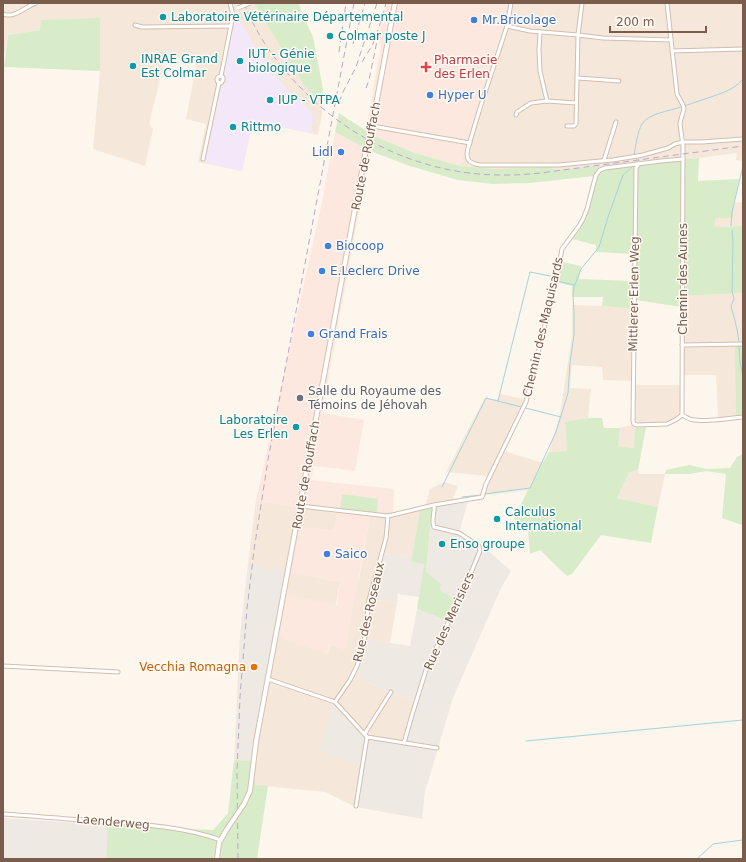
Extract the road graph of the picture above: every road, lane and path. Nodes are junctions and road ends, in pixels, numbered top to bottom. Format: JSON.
{"nodes":[{"id":1,"x":36,"y":3,"type":"edge"},
{"id":2,"x":230,"y":3,"type":"edge"},
{"id":3,"x":250,"y":3,"type":"edge"},
{"id":4,"x":395,"y":3,"type":"edge"},
{"id":5,"x":511,"y":3,"type":"edge"},
{"id":6,"x":582,"y":3,"type":"edge"},
{"id":7,"x":667,"y":3,"type":"edge"},
{"id":8,"x":233,"y":11,"type":"junction"},
{"id":9,"x":3,"y":14,"type":"edge"},
{"id":10,"x":135,"y":25,"type":"dead end"},
{"id":11,"x":231,"y":26,"type":"junction"},
{"id":12,"x":507,"y":26,"type":"junction"},
{"id":13,"x":540,"y":32,"type":"junction"},
{"id":14,"x":578,"y":35,"type":"junction"},
{"id":15,"x":671,"y":40,"type":"junction"},
{"id":16,"x":743,"y":49,"type":"edge"},
{"id":17,"x":672,"y":51,"type":"junction"},
{"id":18,"x":578,"y":78,"type":"junction"},
{"id":19,"x":620,"y":80,"type":"dead end"},
{"id":20,"x":547,"y":101,"type":"junction"},
{"id":21,"x":576,"y":103,"type":"junction"},
{"id":22,"x":516,"y":115,"type":"dead end"},
{"id":23,"x":616,"y":122,"type":"dead end"},
{"id":24,"x":372,"y":126,"type":"junction"},
{"id":25,"x":567,"y":126,"type":"dead end"},
{"id":26,"x":743,"y":139,"type":"edge"},
{"id":27,"x":683,"y":142,"type":"junction"},
{"id":28,"x":470,"y":143,"type":"junction"},
{"id":29,"x":683,"y":159,"type":"junction"},
{"id":30,"x":202,"y":160,"type":"dead end"},
{"id":31,"x":604,"y":160,"type":"junction"},
{"id":32,"x":639,"y":164,"type":"junction"},
{"id":33,"x":743,"y":344,"type":"edge"},
{"id":34,"x":682,"y":345,"type":"junction"},
{"id":35,"x":682,"y":415,"type":"junction"},
{"id":36,"x":743,"y":417,"type":"edge"},
{"id":37,"x":434,"y":505,"type":"junction"},
{"id":38,"x":300,"y":506,"type":"junction"},
{"id":39,"x":388,"y":516,"type":"junction"},
{"id":40,"x":3,"y":666,"type":"edge"},
{"id":41,"x":118,"y":672,"type":"dead end"},
{"id":42,"x":268,"y":679,"type":"junction"},
{"id":43,"x":391,"y":692,"type":"dead end"},
{"id":44,"x":335,"y":702,"type":"junction"},
{"id":45,"x":364,"y":734,"type":"junction"},
{"id":46,"x":367,"y":737,"type":"junction"},
{"id":47,"x":404,"y":743,"type":"junction"},
{"id":48,"x":437,"y":748,"type":"dead end"},
{"id":49,"x":356,"y":806,"type":"dead end"},
{"id":50,"x":3,"y":814,"type":"edge"},
{"id":51,"x":221,"y":840,"type":"junction"},
{"id":52,"x":217,"y":859,"type":"edge"}],
"edges":[{"from":1,"to":9,"type":"street"},
{"from":2,"to":8,"type":"street"},
{"from":3,"to":8,"type":"street","bridge":true},
{"from":4,"to":24,"type":"main road","name":"Route de Rouffach"},
{"from":5,"to":12,"type":"street"},
{"from":6,"to":14,"type":"street"},
{"from":7,"to":15,"type":"street"},
{"from":8,"to":11,"type":"street"},
{"from":10,"to":11,"type":"street"},
{"from":11,"to":30,"type":"street"},
{"from":12,"to":13,"type":"street"},
{"from":12,"to":28,"type":"street"},
{"from":13,"to":14,"type":"street"},
{"from":13,"to":20,"type":"street"},
{"from":14,"to":15,"type":"street"},
{"from":14,"to":18,"type":"street"},
{"from":15,"to":17,"type":"street"},
{"from":16,"to":17,"type":"street"},
{"from":17,"to":27,"type":"street","name":"Chemin des Aunes"},
{"from":18,"to":19,"type":"street"},
{"from":18,"to":21,"type":"street"},
{"from":20,"to":21,"type":"street"},
{"from":20,"to":22,"type":"street"},
{"from":21,"to":25,"type":"street"},
{"from":23,"to":31,"type":"street"},
{"from":24,"to":28,"type":"street"},
{"from":24,"to":38,"type":"main road","name":"Route de Rouffach","bridge":true},
{"from":26,"to":27,"type":"street"},
{"from":27,"to":29,"type":"street","name":"Chemin des Aunes"},
{"from":27,"to":31,"type":"street"},
{"from":28,"to":31,"type":"street"},
{"from":29,"to":32,"type":"street","name":"Chemin des Maquisards"},
{"from":29,"to":34,"type":"street","name":"Chemin des Aunes"},
{"from":32,"to":35,"type":"street","name":"Mittlerer Erlen Weg"},
{"from":32,"to":37,"type":"street","name":"Chemin des Maquisards"},
{"from":33,"to":34,"type":"street"},
{"from":34,"to":35,"type":"street","name":"Chemin des Aunes"},
{"from":35,"to":36,"type":"street"},
{"from":37,"to":39,"type":"street"},
{"from":37,"to":47,"type":"street","name":"Rue des Merisiers"},
{"from":38,"to":39,"type":"street"},
{"from":38,"to":42,"type":"main road","name":"Route de Rouffach"},
{"from":39,"to":44,"type":"street","name":"Rue des Roseaux"},
{"from":40,"to":41,"type":"street"},
{"from":42,"to":44,"type":"street"},
{"from":42,"to":51,"type":"main road","name":"Route de Rouffach","bridge":true},
{"from":43,"to":45,"type":"street"},
{"from":44,"to":45,"type":"street"},
{"from":45,"to":46,"type":"street"},
{"from":46,"to":47,"type":"street"},
{"from":46,"to":49,"type":"street"},
{"from":47,"to":48,"type":"street"},
{"from":50,"to":51,"type":"street","name":"Laenderweg"},
{"from":51,"to":52,"type":"main road"}]}
